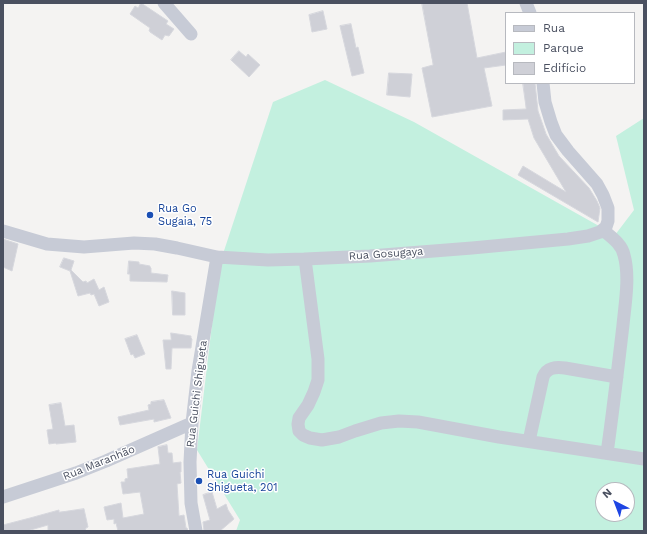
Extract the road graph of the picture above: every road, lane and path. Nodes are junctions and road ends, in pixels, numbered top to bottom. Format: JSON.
{"nodes":[{"id":1,"x":164,"y":3,"type":"edge"},
{"id":2,"x":191,"y":34,"type":"dead end"},
{"id":3,"x":543,"y":84,"type":"edge"},
{"id":4,"x":603,"y":230,"type":"junction"},
{"id":5,"x":3,"y":231,"type":"edge"},
{"id":6,"x":217,"y":257,"type":"junction"},
{"id":7,"x":305,"y":259,"type":"junction"},
{"id":8,"x":617,"y":377,"type":"junction"},
{"id":9,"x":192,"y":423,"type":"junction"},
{"id":10,"x":529,"y":441,"type":"junction"},
{"id":11,"x":606,"y":453,"type":"junction"},
{"id":12,"x":644,"y":459,"type":"edge"},
{"id":13,"x":3,"y":497,"type":"edge"},
{"id":14,"x":196,"y":531,"type":"edge"}],
"edges":[{"from":1,"to":2,"type":"street"},
{"from":3,"to":4,"type":"street"},
{"from":4,"to":7,"type":"street","name":"Rua Gosugaya"},
{"from":4,"to":8,"type":"street"},
{"from":5,"to":6,"type":"street","name":"Rua Gosugaya"},
{"from":6,"to":7,"type":"street","name":"Rua Gosugaya"},
{"from":6,"to":9,"type":"street","name":"Rua Guichi Shigueta"},
{"from":7,"to":10,"type":"street"},
{"from":8,"to":10,"type":"street"},
{"from":8,"to":11,"type":"street"},
{"from":9,"to":13,"type":"street","name":"Rua Maranhão"},
{"from":9,"to":14,"type":"street","name":"Rua Guichi Shigueta"},
{"from":10,"to":11,"type":"street"},
{"from":11,"to":12,"type":"street"}]}
